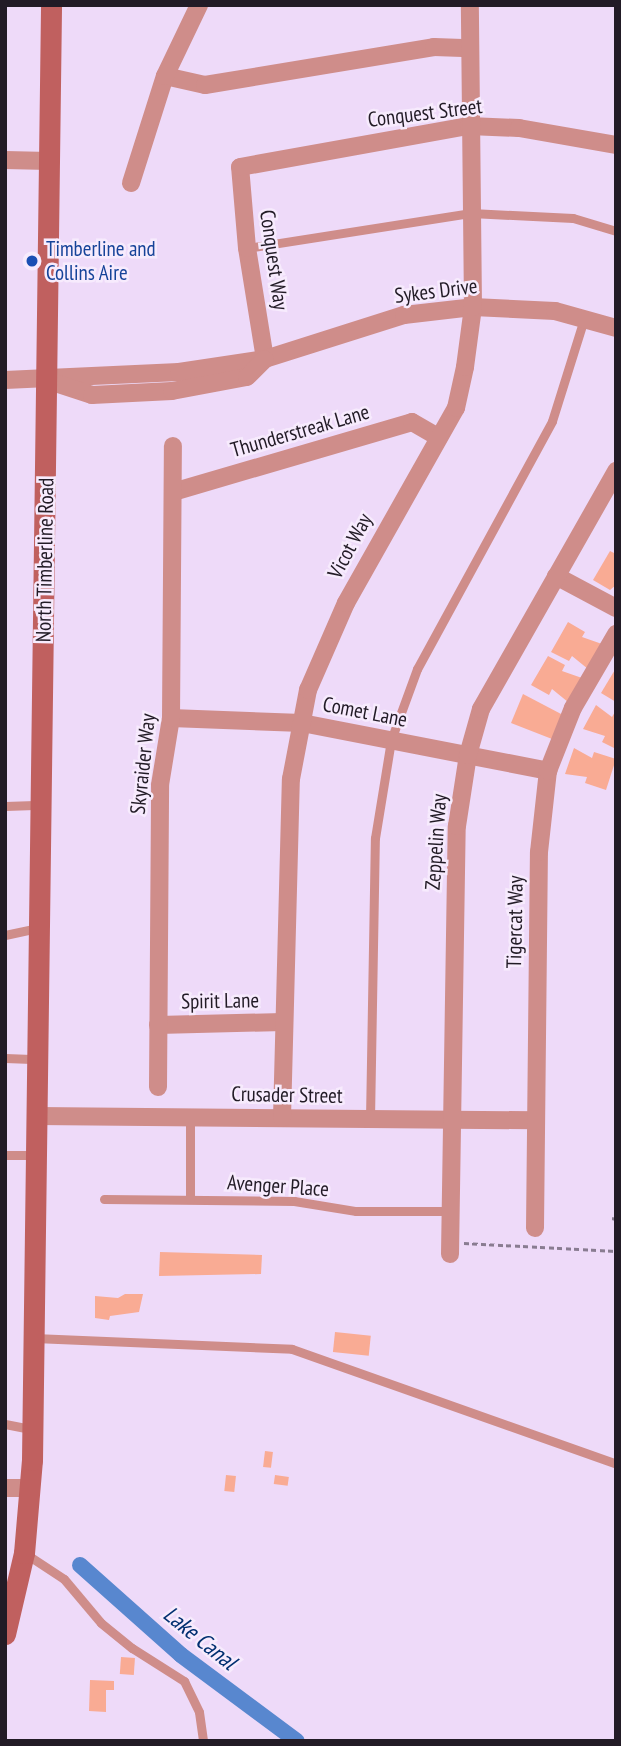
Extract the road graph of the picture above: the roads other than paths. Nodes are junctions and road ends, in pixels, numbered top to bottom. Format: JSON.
{"nodes":[{"id":1,"x":51,"y":5,"type":"edge"},
{"id":2,"x":199,"y":5,"type":"edge"},
{"id":3,"x":470,"y":5,"type":"edge"},
{"id":4,"x":470,"y":48,"type":"junction"},
{"id":5,"x":165,"y":76,"type":"junction"},
{"id":6,"x":469,"y":126,"type":"junction"},
{"id":7,"x":616,"y":145,"type":"edge"},
{"id":8,"x":5,"y":160,"type":"edge"},
{"id":9,"x":49,"y":161,"type":"junction"},
{"id":10,"x":240,"y":167,"type":"joint"},
{"id":11,"x":131,"y":183,"type":"dead end"},
{"id":12,"x":471,"y":213,"type":"junction"},
{"id":13,"x":616,"y":231,"type":"edge"},
{"id":14,"x":247,"y":248,"type":"junction"},
{"id":15,"x":473,"y":307,"type":"junction"},
{"id":16,"x":584,"y":320,"type":"junction"},
{"id":17,"x":616,"y":328,"type":"edge"},
{"id":18,"x":265,"y":359,"type":"junction"},
{"id":19,"x":5,"y":380,"type":"edge"},
{"id":20,"x":46,"y":380,"type":"junction"},
{"id":21,"x":438,"y":437,"type":"junction"},
{"id":22,"x":173,"y":446,"type":"dead end"},
{"id":23,"x":616,"y":471,"type":"edge"},
{"id":24,"x":173,"y":492,"type":"junction"},
{"id":25,"x":556,"y":576,"type":"junction"},
{"id":26,"x":616,"y":608,"type":"edge"},
{"id":27,"x":616,"y":634,"type":"edge"},
{"id":28,"x":171,"y":718,"type":"junction"},
{"id":29,"x":302,"y":723,"type":"junction"},
{"id":30,"x":391,"y":740,"type":"junction"},
{"id":31,"x":468,"y":755,"type":"junction"},
{"id":32,"x":548,"y":771,"type":"junction"},
{"id":33,"x":42,"y":805,"type":"junction"},
{"id":34,"x":5,"y":806,"type":"edge"},
{"id":35,"x":40,"y":928,"type":"junction"},
{"id":36,"x":5,"y":935,"type":"edge"},
{"id":37,"x":283,"y":1023,"type":"junction"},
{"id":38,"x":158,"y":1025,"type":"junction"},
{"id":39,"x":5,"y":1058,"type":"edge"},
{"id":40,"x":38,"y":1059,"type":"junction"},
{"id":41,"x":158,"y":1087,"type":"dead end"},
{"id":42,"x":37,"y":1116,"type":"junction"},
{"id":43,"x":190,"y":1117,"type":"junction"},
{"id":44,"x":282,"y":1118,"type":"junction"},
{"id":45,"x":370,"y":1119,"type":"junction"},
{"id":46,"x":450,"y":1119,"type":"junction"},
{"id":47,"x":536,"y":1121,"type":"junction"},
{"id":48,"x":5,"y":1155,"type":"edge"},
{"id":49,"x":37,"y":1156,"type":"junction"},
{"id":50,"x":104,"y":1199,"type":"dead end"},
{"id":51,"x":190,"y":1199,"type":"junction"},
{"id":52,"x":450,"y":1211,"type":"junction"},
{"id":53,"x":535,"y":1228,"type":"dead end"},
{"id":54,"x":450,"y":1254,"type":"dead end"},
{"id":55,"x":34,"y":1338,"type":"junction"},
{"id":56,"x":5,"y":1424,"type":"edge"},
{"id":57,"x":33,"y":1429,"type":"junction"},
{"id":58,"x":616,"y":1464,"type":"edge"},
{"id":59,"x":5,"y":1488,"type":"edge"},
{"id":60,"x":31,"y":1488,"type":"junction"},
{"id":61,"x":24,"y":1553,"type":"junction"},
{"id":62,"x":5,"y":1634,"type":"edge"},
{"id":63,"x":202,"y":1741,"type":"edge"}],
"edges":[{"from":1,"to":9,"type":"main road","name":"North Timberline Road"},
{"from":2,"to":5,"type":"street"},
{"from":3,"to":4,"type":"street","name":"Vicot Way"},
{"from":4,"to":5,"type":"street"},
{"from":4,"to":6,"type":"street","name":"Vicot Way"},
{"from":5,"to":11,"type":"street"},
{"from":6,"to":7,"type":"street","name":"Conquest Street"},
{"from":6,"to":10,"type":"street","name":"Conquest Street"},
{"from":6,"to":12,"type":"street","name":"Vicot Way"},
{"from":8,"to":9,"type":"street"},
{"from":9,"to":20,"type":"main road","name":"North Timberline Road"},
{"from":10,"to":14,"type":"street","name":"Conquest Way"},
{"from":12,"to":13,"type":"lane"},
{"from":12,"to":14,"type":"lane"},
{"from":12,"to":15,"type":"street","name":"Vicot Way"},
{"from":14,"to":18,"type":"street","name":"Conquest Way"},
{"from":15,"to":16,"type":"street","name":"Sykes Drive"},
{"from":15,"to":18,"type":"street","name":"Sykes Drive"},
{"from":15,"to":21,"type":"street","name":"Vicot Way"},
{"from":16,"to":17,"type":"street","name":"Sykes Drive"},
{"from":16,"to":30,"type":"lane"},
{"from":18,"to":20,"type":"street","name":"Sykes Drive"},
{"from":19,"to":20,"type":"street","name":"Sykes Drive"},
{"from":20,"to":33,"type":"main road","name":"North Timberline Road"},
{"from":21,"to":24,"type":"street","name":"Thunderstreak Lane"},
{"from":21,"to":29,"type":"street","name":"Vicot Way"},
{"from":22,"to":24,"type":"street","name":"Skyraider Way"},
{"from":23,"to":25,"type":"street","name":"Zeppelin Way"},
{"from":24,"to":28,"type":"street","name":"Skyraider Way"},
{"from":25,"to":26,"type":"street"},
{"from":25,"to":31,"type":"street","name":"Zeppelin Way"},
{"from":27,"to":32,"type":"street","name":"Tigercat Way"},
{"from":28,"to":29,"type":"street","name":"Comet Lane"},
{"from":28,"to":38,"type":"street","name":"Skyraider Way"},
{"from":29,"to":30,"type":"street","name":"Comet Lane"},
{"from":29,"to":37,"type":"street","name":"Vicot Way"},
{"from":30,"to":31,"type":"street","name":"Comet Lane"},
{"from":30,"to":45,"type":"lane"},
{"from":31,"to":32,"type":"street","name":"Comet Lane"},
{"from":31,"to":46,"type":"street","name":"Zeppelin Way"},
{"from":32,"to":47,"type":"street","name":"Tigercat Way"},
{"from":33,"to":34,"type":"lane"},
{"from":33,"to":35,"type":"main road","name":"North Timberline Road"},
{"from":35,"to":36,"type":"lane"},
{"from":35,"to":40,"type":"main road","name":"North Timberline Road"},
{"from":37,"to":38,"type":"street","name":"Spirit Lane"},
{"from":37,"to":44,"type":"street","name":"Vicot Way"},
{"from":38,"to":41,"type":"street","name":"Skyraider Way"},
{"from":39,"to":40,"type":"lane"},
{"from":40,"to":42,"type":"main road","name":"North Timberline Road"},
{"from":42,"to":43,"type":"street","name":"Crusader Street"},
{"from":42,"to":49,"type":"main road","name":"North Timberline Road"},
{"from":43,"to":44,"type":"street","name":"Crusader Street"},
{"from":43,"to":51,"type":"lane"},
{"from":44,"to":45,"type":"street","name":"Crusader Street"},
{"from":45,"to":46,"type":"street","name":"Crusader Street"},
{"from":46,"to":47,"type":"street","name":"Crusader Street"},
{"from":46,"to":52,"type":"street","name":"Zeppelin Way"},
{"from":47,"to":53,"type":"street","name":"Tigercat Way"},
{"from":48,"to":49,"type":"lane"},
{"from":49,"to":55,"type":"main road","name":"North Timberline Road"},
{"from":50,"to":51,"type":"lane","name":"Avenger Place"},
{"from":51,"to":52,"type":"lane","name":"Avenger Place"},
{"from":52,"to":54,"type":"street","name":"Zeppelin Way"},
{"from":55,"to":57,"type":"main road","name":"North Timberline Road"},
{"from":55,"to":58,"type":"lane"},
{"from":56,"to":57,"type":"lane"},
{"from":57,"to":60,"type":"main road","name":"North Timberline Road"},
{"from":59,"to":60,"type":"street"},
{"from":60,"to":61,"type":"main road","name":"North Timberline Road"},
{"from":61,"to":62,"type":"main road","name":"North Timberline Road"},
{"from":61,"to":63,"type":"lane"}]}
